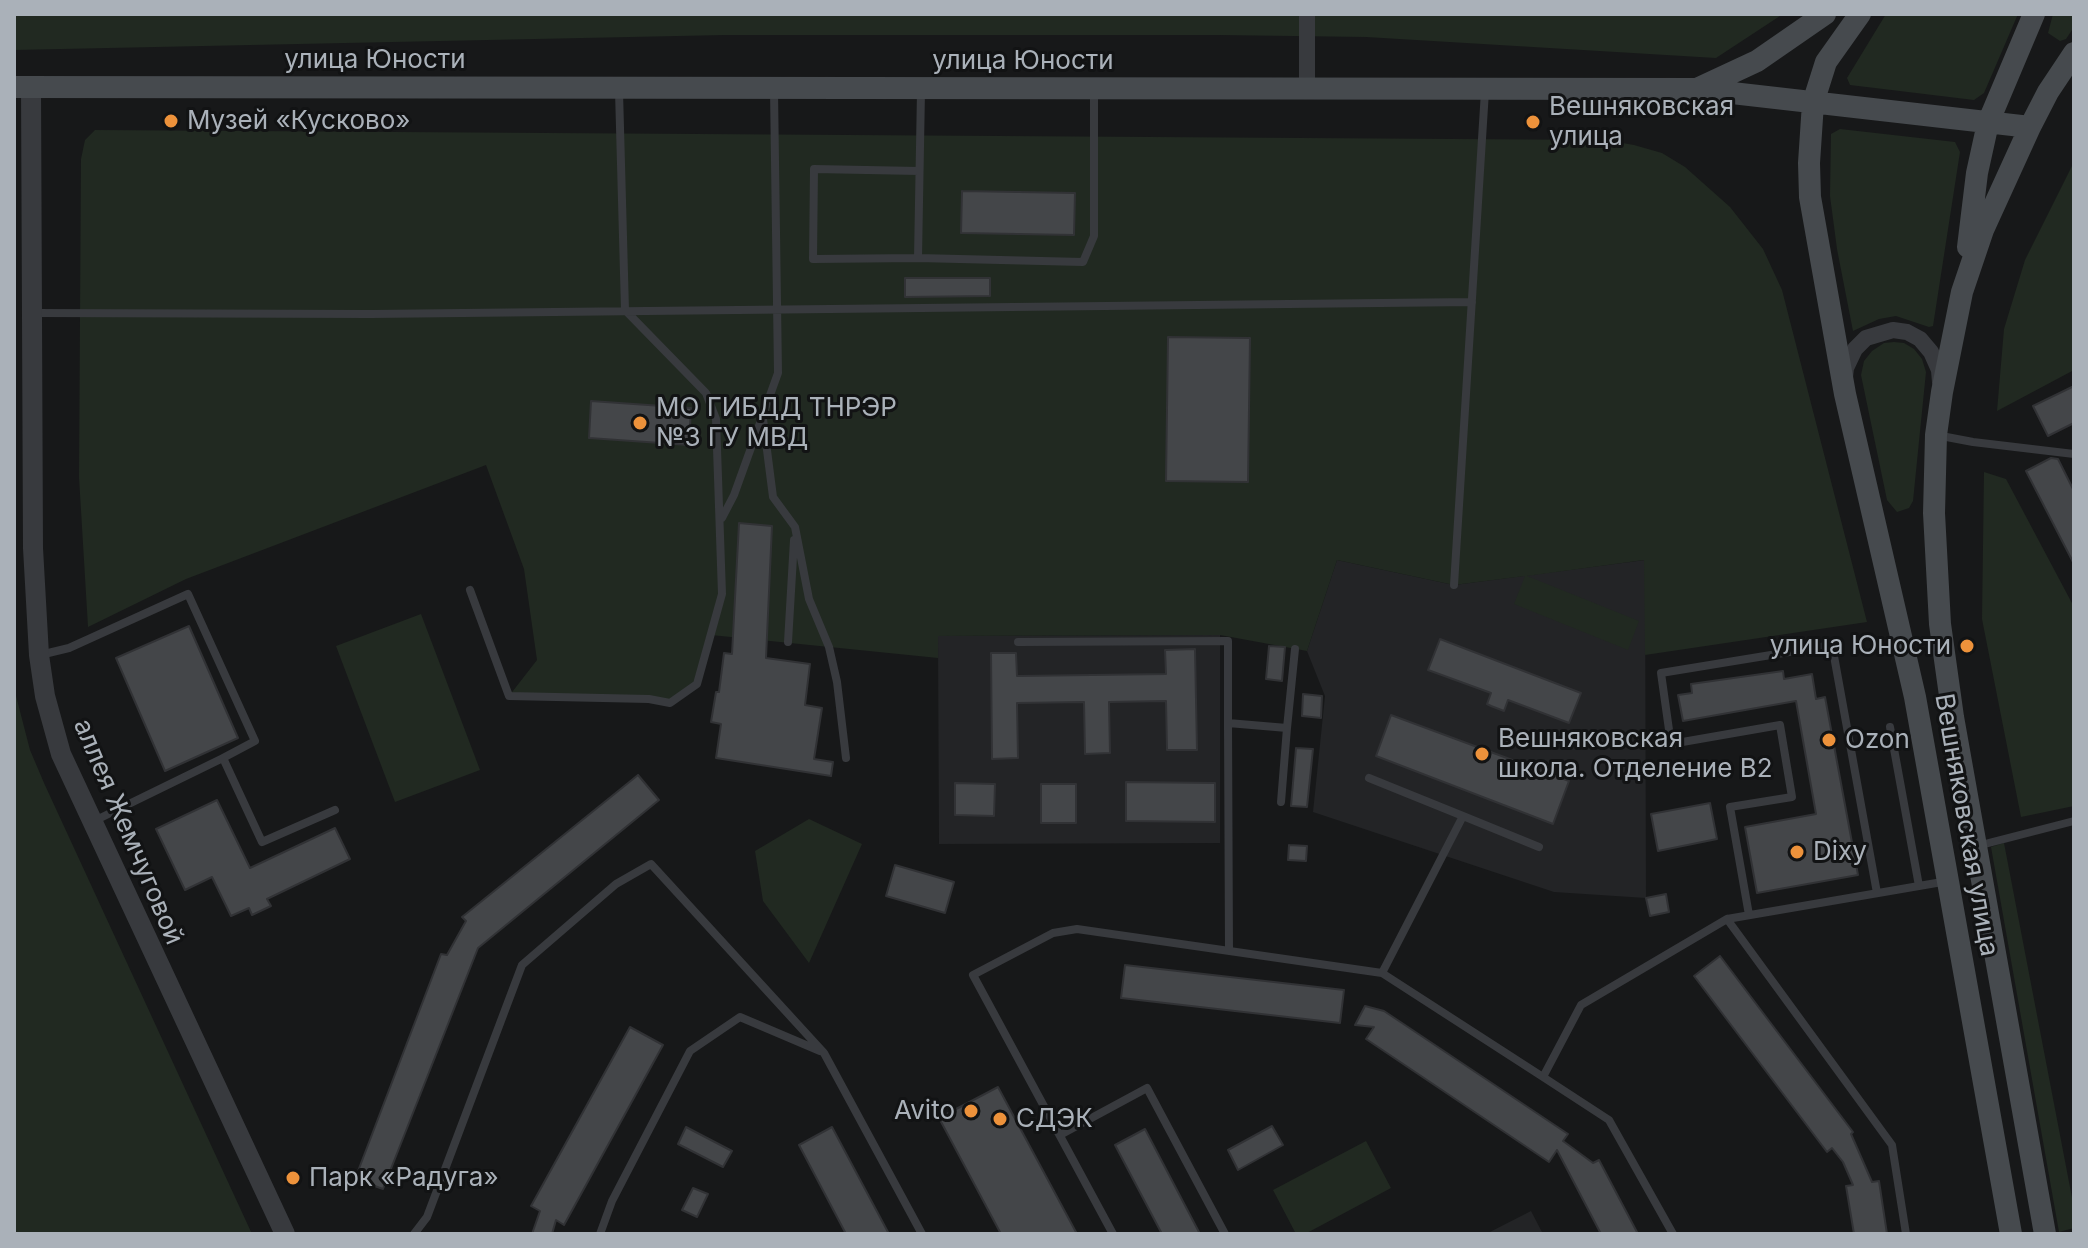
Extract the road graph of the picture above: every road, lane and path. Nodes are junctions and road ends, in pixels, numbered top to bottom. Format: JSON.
{"nodes":[{"id":1,"x":1307,"y":14,"type":"edge"},
{"id":2,"x":1825,"y":14,"type":"edge"},
{"id":3,"x":1860,"y":14,"type":"edge"},
{"id":4,"x":2034,"y":14,"type":"edge"},
{"id":5,"x":2074,"y":53,"type":"edge"},
{"id":6,"x":22,"y":87,"type":"edge"},
{"id":7,"x":619,"y":88,"type":"junction"},
{"id":8,"x":774,"y":89,"type":"junction"},
{"id":9,"x":921,"y":89,"type":"junction"},
{"id":10,"x":1094,"y":89,"type":"junction"},
{"id":11,"x":1307,"y":89,"type":"junction"},
{"id":12,"x":1697,"y":89,"type":"junction"},
{"id":13,"x":1485,"y":90,"type":"junction"},
{"id":14,"x":1813,"y":103,"type":"junction"},
{"id":15,"x":1988,"y":123,"type":"junction"},
{"id":16,"x":2030,"y":127,"type":"junction"},
{"id":17,"x":919,"y":171,"type":"junction"},
{"id":18,"x":918,"y":258,"type":"junction"},
{"id":19,"x":1962,"y":292,"type":"junction"},
{"id":20,"x":1472,"y":302,"type":"junction"},
{"id":21,"x":625,"y":310,"type":"junction"},
{"id":22,"x":777,"y":310,"type":"junction"},
{"id":23,"x":32,"y":313,"type":"junction"},
{"id":24,"x":1942,"y":392,"type":"junction"},
{"id":25,"x":1845,"y":394,"type":"junction"},
{"id":26,"x":763,"y":414,"type":"junction"},
{"id":27,"x":1936,"y":435,"type":"junction"},
{"id":28,"x":2074,"y":454,"type":"edge"},
{"id":29,"x":722,"y":519,"type":"junction"},
{"id":30,"x":795,"y":527,"type":"junction"},
{"id":31,"x":1454,"y":585,"type":"dead end"},
{"id":32,"x":470,"y":590,"type":"dead end"},
{"id":33,"x":788,"y":642,"type":"dead end"},
{"id":34,"x":1018,"y":642,"type":"dead end"},
{"id":35,"x":1295,"y":649,"type":"dead end"},
{"id":36,"x":39,"y":655,"type":"junction"},
{"id":37,"x":1228,"y":723,"type":"junction"},
{"id":38,"x":1890,"y":727,"type":"dead end"},
{"id":39,"x":1287,"y":728,"type":"junction"},
{"id":40,"x":223,"y":758,"type":"junction"},
{"id":41,"x":846,"y":758,"type":"dead end"},
{"id":42,"x":1369,"y":778,"type":"dead end"},
{"id":43,"x":1281,"y":802,"type":"dead end"},
{"id":44,"x":335,"y":810,"type":"dead end"},
{"id":45,"x":1463,"y":816,"type":"junction"},
{"id":46,"x":2074,"y":821,"type":"edge"},
{"id":47,"x":92,"y":823,"type":"junction"},
{"id":48,"x":1976,"y":846,"type":"junction"},
{"id":49,"x":1539,"y":847,"type":"dead end"},
{"id":50,"x":1949,"y":881,"type":"junction"},
{"id":51,"x":1919,"y":886,"type":"junction"},
{"id":52,"x":1877,"y":893,"type":"junction"},
{"id":53,"x":1749,"y":915,"type":"junction"},
{"id":54,"x":1727,"y":919,"type":"junction"},
{"id":55,"x":1229,"y":951,"type":"junction"},
{"id":56,"x":1382,"y":973,"type":"junction"},
{"id":57,"x":824,"y":1053,"type":"junction"},
{"id":58,"x":1543,"y":1077,"type":"junction"},
{"id":59,"x":1060,"y":1135,"type":"junction"},
{"id":60,"x":285,"y":1234,"type":"edge"},
{"id":61,"x":414,"y":1234,"type":"edge"},
{"id":62,"x":600,"y":1234,"type":"edge"},
{"id":63,"x":922,"y":1234,"type":"edge"},
{"id":64,"x":1113,"y":1234,"type":"edge"},
{"id":65,"x":1225,"y":1234,"type":"edge"},
{"id":66,"x":1673,"y":1234,"type":"edge"},
{"id":67,"x":1906,"y":1234,"type":"edge"},
{"id":68,"x":2011,"y":1234,"type":"edge"},
{"id":69,"x":2045,"y":1234,"type":"edge"}],
"edges":[{"from":1,"to":11,"type":"street"},
{"from":2,"to":12,"type":"main road"},
{"from":3,"to":14,"type":"main road","name":"Вешняковская улица"},
{"from":4,"to":15,"type":"main road"},
{"from":5,"to":16,"type":"main road","name":"Вешняковская улица"},
{"from":6,"to":7,"type":"main road","name":"улица Юности"},
{"from":6,"to":23,"type":"street","name":"аллея Жемчуговой"},
{"from":7,"to":8,"type":"main road","name":"улица Юности"},
{"from":7,"to":21,"type":"lane"},
{"from":8,"to":9,"type":"main road","name":"улица Юности"},
{"from":8,"to":22,"type":"lane"},
{"from":9,"to":10,"type":"main road","name":"улица Юности"},
{"from":9,"to":17,"type":"lane"},
{"from":10,"to":11,"type":"main road","name":"улица Юности"},
{"from":10,"to":18,"type":"lane"},
{"from":11,"to":13,"type":"main road","name":"улица Юности"},
{"from":12,"to":13,"type":"main road","name":"улица Юности"},
{"from":12,"to":14,"type":"main road","name":"улица Юности"},
{"from":13,"to":20,"type":"lane"},
{"from":14,"to":15,"type":"main road","name":"улица Юности"},
{"from":14,"to":25,"type":"main road","name":"Вешняковская улица"},
{"from":15,"to":16,"type":"main road","name":"улица Юности"},
{"from":15,"to":19,"type":"main road"},
{"from":16,"to":19,"type":"main road","name":"Вешняковская улица"},
{"from":17,"to":18,"type":"lane"},
{"from":17,"to":18,"type":"lane"},
{"from":19,"to":24,"type":"main road","name":"Вешняковская улица"},
{"from":20,"to":22,"type":"lane"},
{"from":20,"to":31,"type":"lane"},
{"from":21,"to":22,"type":"lane"},
{"from":21,"to":23,"type":"lane"},
{"from":21,"to":29,"type":"lane"},
{"from":22,"to":26,"type":"lane"},
{"from":23,"to":36,"type":"street","name":"аллея Жемчуговой"},
{"from":24,"to":25,"type":"street"},
{"from":24,"to":27,"type":"main road","name":"Вешняковская улица"},
{"from":25,"to":50,"type":"main road","name":"Вешняковская улица"},
{"from":26,"to":29,"type":"lane"},
{"from":26,"to":30,"type":"lane"},
{"from":27,"to":28,"type":"lane"},
{"from":27,"to":48,"type":"main road","name":"Вешняковская улица"},
{"from":29,"to":32,"type":"lane"},
{"from":30,"to":33,"type":"lane"},
{"from":30,"to":41,"type":"lane"},
{"from":34,"to":37,"type":"lane"},
{"from":35,"to":39,"type":"lane"},
{"from":36,"to":40,"type":"lane"},
{"from":36,"to":47,"type":"street","name":"аллея Жемчуговой"},
{"from":37,"to":39,"type":"lane"},
{"from":37,"to":55,"type":"lane"},
{"from":38,"to":51,"type":"lane"},
{"from":39,"to":43,"type":"lane"},
{"from":40,"to":44,"type":"lane"},
{"from":40,"to":47,"type":"lane"},
{"from":42,"to":45,"type":"lane"},
{"from":45,"to":49,"type":"lane"},
{"from":45,"to":56,"type":"lane"},
{"from":46,"to":48,"type":"lane"},
{"from":47,"to":60,"type":"street","name":"аллея Жемчуговой"},
{"from":48,"to":69,"type":"main road","name":"Вешняковская улица"},
{"from":50,"to":51,"type":"lane"},
{"from":50,"to":68,"type":"main road","name":"Вешняковская улица"},
{"from":51,"to":52,"type":"lane"},
{"from":52,"to":53,"type":"lane"},
{"from":52,"to":53,"type":"lane"},
{"from":53,"to":54,"type":"lane"},
{"from":54,"to":58,"type":"lane"},
{"from":54,"to":67,"type":"lane"},
{"from":55,"to":56,"type":"lane"},
{"from":55,"to":59,"type":"lane"},
{"from":56,"to":58,"type":"lane"},
{"from":57,"to":61,"type":"lane"},
{"from":57,"to":62,"type":"lane"},
{"from":57,"to":63,"type":"lane"},
{"from":58,"to":66,"type":"lane"},
{"from":59,"to":64,"type":"lane"},
{"from":59,"to":65,"type":"lane"}]}
